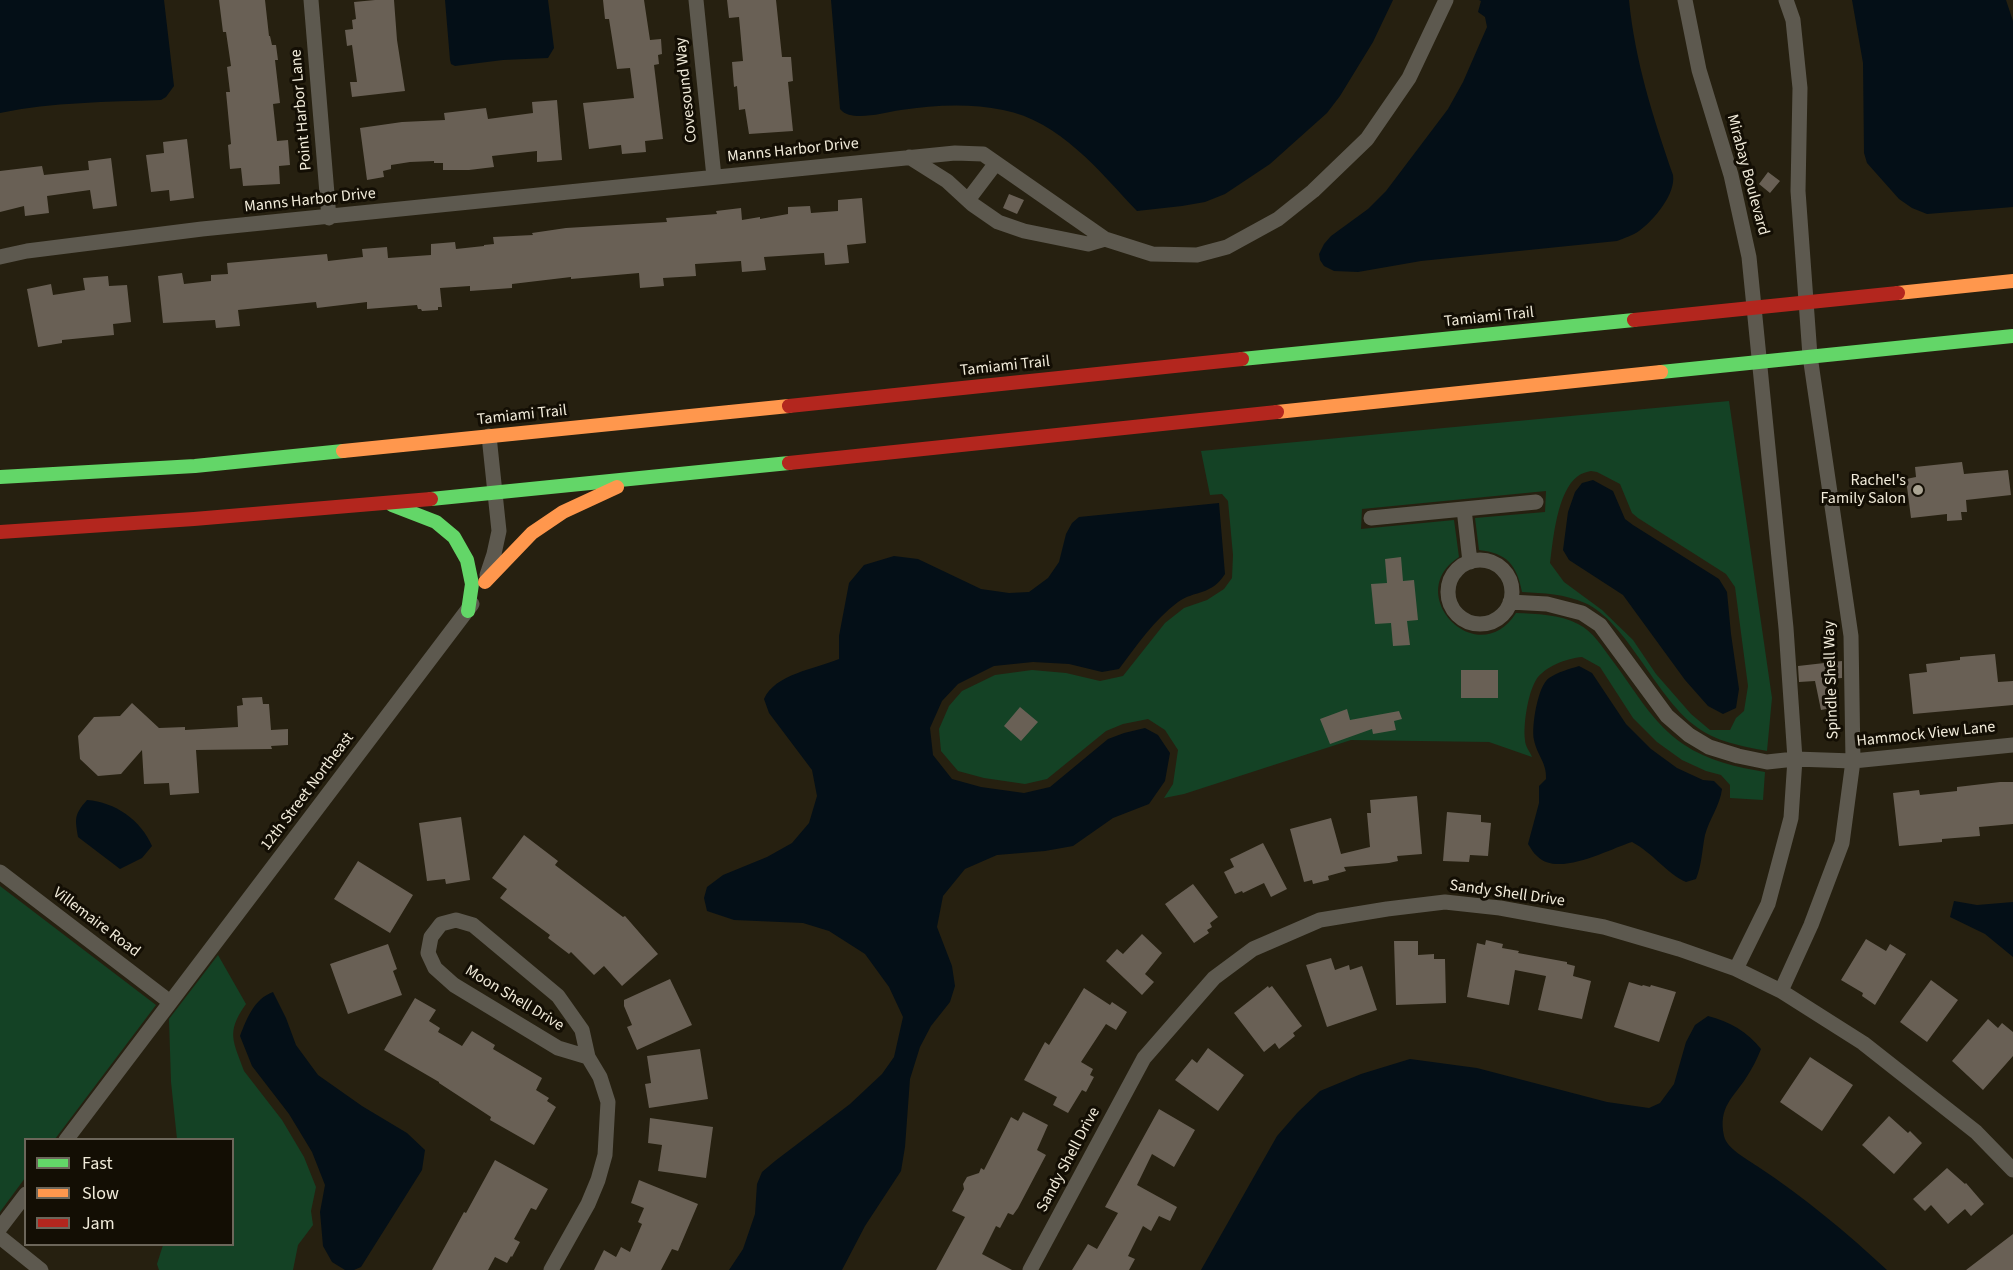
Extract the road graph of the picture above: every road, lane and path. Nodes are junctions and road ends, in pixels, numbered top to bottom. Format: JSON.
{"nodes":[{"id":1,"x":311,"y":0,"type":"edge"},
{"id":2,"x":696,"y":0,"type":"edge"},
{"id":3,"x":1446,"y":0,"type":"edge"},
{"id":4,"x":1685,"y":0,"type":"edge"},
{"id":5,"x":1786,"y":0,"type":"edge"},
{"id":6,"x":909,"y":157,"type":"junction"},
{"id":7,"x":996,"y":163,"type":"junction"},
{"id":8,"x":714,"y":177,"type":"junction"},
{"id":9,"x":968,"y":200,"type":"junction"},
{"id":10,"x":329,"y":218,"type":"junction"},
{"id":11,"x":1105,"y":239,"type":"junction"},
{"id":12,"x":0,"y":257,"type":"edge"},
{"id":13,"x":2013,"y":281,"type":"edge"},
{"id":14,"x":1806,"y":302,"type":"junction"},
{"id":15,"x":1754,"y":308,"type":"junction"},
{"id":16,"x":2013,"y":336,"type":"edge"},
{"id":17,"x":1810,"y":357,"type":"junction"},
{"id":18,"x":1760,"y":361,"type":"junction"},
{"id":19,"x":489,"y":436,"type":"junction"},
{"id":20,"x":0,"y":477,"type":"edge"},
{"id":21,"x":635,"y":479,"type":"junction"},
{"id":22,"x":496,"y":493,"type":"junction"},
{"id":23,"x":1536,"y":502,"type":"dead end"},
{"id":24,"x":387,"y":503,"type":"junction"},
{"id":25,"x":1464,"y":509,"type":"junction"},
{"id":26,"x":1371,"y":518,"type":"dead end"},
{"id":27,"x":0,"y":532,"type":"edge"},
{"id":28,"x":1470,"y":562,"type":"junction"},
{"id":29,"x":485,"y":582,"type":"junction"},
{"id":30,"x":1510,"y":602,"type":"junction"},
{"id":31,"x":468,"y":611,"type":"junction"},
{"id":32,"x":2013,"y":745,"type":"edge"},
{"id":33,"x":1795,"y":759,"type":"junction"},
{"id":34,"x":1853,"y":761,"type":"junction"},
{"id":35,"x":0,"y":872,"type":"edge"},
{"id":36,"x":1736,"y":969,"type":"junction"},
{"id":37,"x":1781,"y":991,"type":"junction"},
{"id":38,"x":170,"y":1002,"type":"junction"},
{"id":39,"x":588,"y":1056,"type":"junction"},
{"id":40,"x":68,"y":1138,"type":"edge"},
{"id":41,"x":2013,"y":1170,"type":"edge"},
{"id":42,"x":24,"y":1197,"type":"edge"},
{"id":43,"x":0,"y":1228,"type":"edge"},
{"id":44,"x":0,"y":1237,"type":"edge"},
{"id":45,"x":41,"y":1270,"type":"edge"},
{"id":46,"x":551,"y":1270,"type":"edge"},
{"id":47,"x":1030,"y":1270,"type":"edge"}],
"edges":[{"from":1,"to":10,"type":"street","name":"Point Harbor Lane"},
{"from":2,"to":8,"type":"street","name":"Covesound Way"},
{"from":3,"to":11,"type":"street","name":"Manns Harbor Drive"},
{"from":4,"to":15,"type":"street","name":"Mirabay Boulevard"},
{"from":5,"to":14,"type":"street"},
{"from":6,"to":7,"type":"street","name":"Manns Harbor Drive"},
{"from":6,"to":8,"type":"street","name":"Manns Harbor Drive"},
{"from":6,"to":9,"type":"street"},
{"from":7,"to":9,"type":"street"},
{"from":7,"to":11,"type":"street","name":"Manns Harbor Drive"},
{"from":8,"to":10,"type":"street","name":"Manns Harbor Drive"},
{"from":9,"to":11,"type":"street"},
{"from":10,"to":12,"type":"street","name":"Manns Harbor Drive"},
{"from":13,"to":14,"type":"main road","name":"Tamiami Trail"},
{"from":14,"to":15,"type":"main road","name":"Tamiami Trail"},
{"from":14,"to":17,"type":"street"},
{"from":15,"to":18,"type":"street","name":"Mirabay Boulevard"},
{"from":15,"to":19,"type":"main road","name":"Tamiami Trail"},
{"from":16,"to":17,"type":"main road"},
{"from":17,"to":18,"type":"main road"},
{"from":17,"to":34,"type":"street","name":"Spindle Shell Way"},
{"from":18,"to":21,"type":"main road"},
{"from":18,"to":33,"type":"street"},
{"from":19,"to":20,"type":"main road","name":"Tamiami Trail"},
{"from":19,"to":22,"type":"street","name":"12th Street Northeast"},
{"from":21,"to":22,"type":"main road"},
{"from":21,"to":29,"type":"main road"},
{"from":22,"to":24,"type":"main road"},
{"from":22,"to":29,"type":"street","name":"12th Street Northeast"},
{"from":23,"to":25,"type":"street"},
{"from":24,"to":27,"type":"main road"},
{"from":24,"to":31,"type":"main road"},
{"from":25,"to":26,"type":"street"},
{"from":25,"to":28,"type":"street"},
{"from":28,"to":30,"type":"street"},
{"from":28,"to":30,"type":"street"},
{"from":29,"to":31,"type":"street","name":"12th Street Northeast"},
{"from":30,"to":33,"type":"street","name":"Hammock View Lane"},
{"from":31,"to":38,"type":"street","name":"12th Street Northeast"},
{"from":32,"to":34,"type":"street","name":"Hammock View Lane"},
{"from":33,"to":34,"type":"street","name":"Hammock View Lane"},
{"from":33,"to":36,"type":"street"},
{"from":34,"to":37,"type":"street","name":"Spindle Shell Way"},
{"from":35,"to":38,"type":"street","name":"Villemaire Road"},
{"from":36,"to":37,"type":"street","name":"Sandy Shell Drive"},
{"from":36,"to":47,"type":"street","name":"Sandy Shell Drive"},
{"from":37,"to":41,"type":"street","name":"Sandy Shell Drive"},
{"from":38,"to":40,"type":"street","name":"12th Street Northeast"},
{"from":39,"to":39,"type":"street","name":"Moon Shell Drive"},
{"from":39,"to":46,"type":"street","name":"Moon Shell Drive"},
{"from":42,"to":43,"type":"street"},
{"from":44,"to":45,"type":"street"}]}
